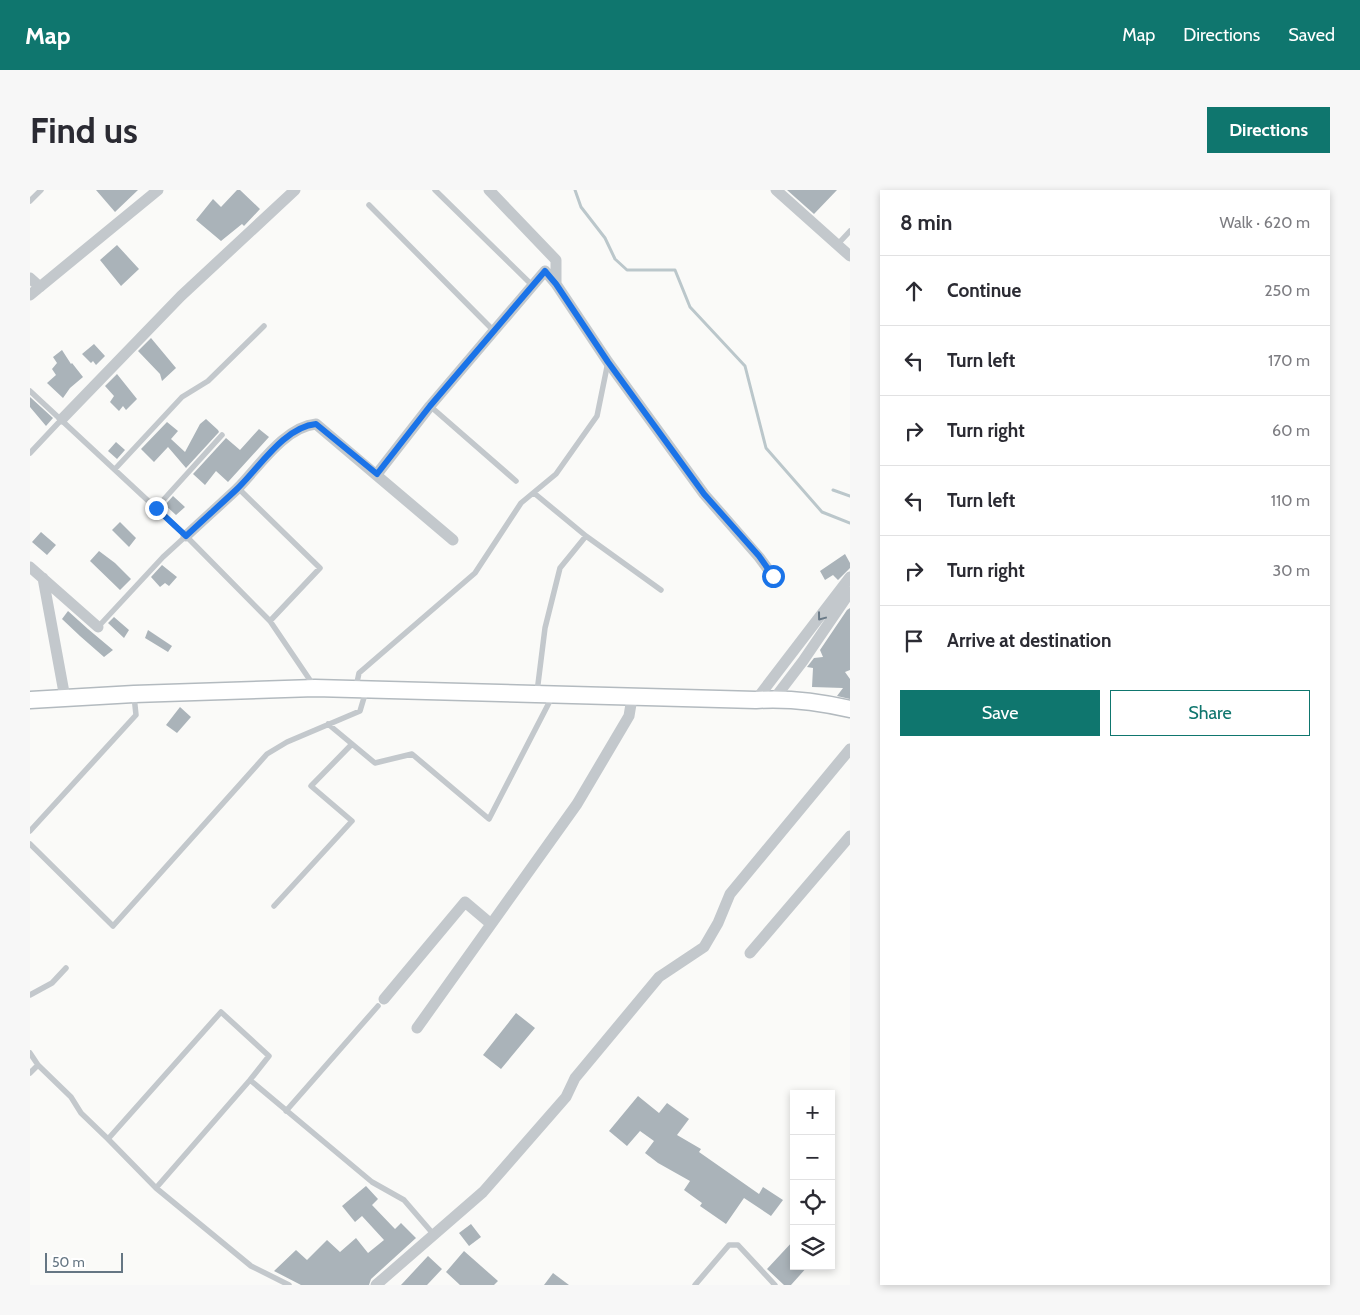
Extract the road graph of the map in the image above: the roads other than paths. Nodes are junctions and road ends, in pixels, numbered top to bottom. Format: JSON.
{"nodes":[{"id":1,"x":41,"y":190,"type":"edge"},
{"id":2,"x":158,"y":190,"type":"edge"},
{"id":3,"x":295,"y":190,"type":"edge"},
{"id":4,"x":435,"y":190,"type":"edge"},
{"id":5,"x":489,"y":190,"type":"edge"},
{"id":6,"x":776,"y":190,"type":"edge"},
{"id":7,"x":30,"y":201,"type":"edge"},
{"id":8,"x":368,"y":206,"type":"dead end"},
{"id":9,"x":850,"y":231,"type":"edge"},
{"id":10,"x":837,"y":245,"type":"junction"},
{"id":11,"x":850,"y":256,"type":"edge"},
{"id":12,"x":30,"y":278,"type":"edge"},
{"id":13,"x":556,"y":284,"type":"junction"},
{"id":14,"x":533,"y":286,"type":"junction"},
{"id":15,"x":40,"y":287,"type":"junction"},
{"id":16,"x":30,"y":295,"type":"edge"},
{"id":17,"x":264,"y":326,"type":"dead end"},
{"id":18,"x":494,"y":331,"type":"junction"},
{"id":19,"x":608,"y":362,"type":"junction"},
{"id":20,"x":30,"y":391,"type":"edge"},
{"id":21,"x":430,"y":406,"type":"junction"},
{"id":22,"x":62,"y":419,"type":"junction"},
{"id":23,"x":222,"y":435,"type":"dead end"},
{"id":24,"x":30,"y":453,"type":"edge"},
{"id":25,"x":116,"y":469,"type":"junction"},
{"id":26,"x":377,"y":474,"type":"junction"},
{"id":27,"x":516,"y":481,"type":"dead end"},
{"id":28,"x":238,"y":488,"type":"junction"},
{"id":29,"x":534,"y":493,"type":"junction"},
{"id":30,"x":156,"y":508,"type":"junction"},
{"id":31,"x":186,"y":536,"type":"junction"},
{"id":32,"x":586,"y":536,"type":"junction"},
{"id":33,"x":453,"y":540,"type":"dead end"},
{"id":34,"x":30,"y":567,"type":"edge"},
{"id":35,"x":773,"y":576,"type":"dead end"},
{"id":36,"x":850,"y":577,"type":"edge"},
{"id":37,"x":43,"y":578,"type":"junction"},
{"id":38,"x":661,"y":590,"type":"dead end"},
{"id":39,"x":850,"y":592,"type":"edge"},
{"id":40,"x":270,"y":621,"type":"junction"},
{"id":41,"x":98,"y":627,"type":"joint"},
{"id":42,"x":315,"y":688,"type":"junction"},
{"id":43,"x":361,"y":689,"type":"junction"},
{"id":44,"x":134,"y":694,"type":"junction"},
{"id":45,"x":536,"y":695,"type":"junction"},
{"id":46,"x":553,"y":695,"type":"junction"},
{"id":47,"x":65,"y":698,"type":"junction"},
{"id":48,"x":632,"y":698,"type":"junction"},
{"id":49,"x":774,"y":699,"type":"junction"},
{"id":50,"x":30,"y":700,"type":"edge"},
{"id":51,"x":756,"y":700,"type":"junction"},
{"id":52,"x":850,"y":709,"type":"edge"},
{"id":53,"x":328,"y":724,"type":"junction"},
{"id":54,"x":352,"y":744,"type":"junction"},
{"id":55,"x":850,"y":749,"type":"edge"},
{"id":56,"x":30,"y":830,"type":"edge"},
{"id":57,"x":850,"y":836,"type":"edge"},
{"id":58,"x":30,"y":844,"type":"edge"},
{"id":59,"x":274,"y":906,"type":"dead end"},
{"id":60,"x":491,"y":924,"type":"junction"},
{"id":61,"x":750,"y":953,"type":"dead end"},
{"id":62,"x":66,"y":968,"type":"dead end"},
{"id":63,"x":30,"y":995,"type":"edge"},
{"id":64,"x":381,"y":1002,"type":"joint"},
{"id":65,"x":417,"y":1028,"type":"dead end"},
{"id":66,"x":30,"y":1053,"type":"edge"},
{"id":67,"x":38,"y":1065,"type":"junction"},
{"id":68,"x":30,"y":1073,"type":"edge"},
{"id":69,"x":250,"y":1080,"type":"junction"},
{"id":70,"x":286,"y":1111,"type":"junction"},
{"id":71,"x":108,"y":1139,"type":"junction"},
{"id":72,"x":156,"y":1188,"type":"junction"},
{"id":73,"x":435,"y":1236,"type":"junction"},
{"id":74,"x":289,"y":1285,"type":"edge"},
{"id":75,"x":376,"y":1285,"type":"edge"},
{"id":76,"x":695,"y":1285,"type":"edge"},
{"id":77,"x":775,"y":1285,"type":"edge"}],
"edges":[{"from":1,"to":7,"type":"lane"},
{"from":2,"to":15,"type":"street"},
{"from":3,"to":22,"type":"street"},
{"from":4,"to":14,"type":"lane"},
{"from":5,"to":13,"type":"street"},
{"from":6,"to":10,"type":"street"},
{"from":8,"to":18,"type":"lane"},
{"from":9,"to":10,"type":"lane"},
{"from":10,"to":11,"type":"street"},
{"from":12,"to":15,"type":"street"},
{"from":13,"to":14,"type":"street"},
{"from":13,"to":19,"type":"street"},
{"from":14,"to":18,"type":"street"},
{"from":15,"to":16,"type":"street"},
{"from":17,"to":25,"type":"lane"},
{"from":18,"to":21,"type":"street"},
{"from":19,"to":29,"type":"lane"},
{"from":19,"to":35,"type":"street"},
{"from":20,"to":22,"type":"lane"},
{"from":21,"to":26,"type":"street"},
{"from":21,"to":27,"type":"lane"},
{"from":22,"to":24,"type":"lane"},
{"from":22,"to":25,"type":"lane"},
{"from":23,"to":30,"type":"lane"},
{"from":25,"to":30,"type":"lane"},
{"from":26,"to":28,"type":"street"},
{"from":26,"to":33,"type":"street"},
{"from":28,"to":31,"type":"street"},
{"from":28,"to":40,"type":"lane"},
{"from":29,"to":32,"type":"lane"},
{"from":29,"to":43,"type":"lane"},
{"from":30,"to":31,"type":"lane"},
{"from":31,"to":40,"type":"lane"},
{"from":31,"to":41,"type":"lane"},
{"from":32,"to":38,"type":"lane"},
{"from":32,"to":45,"type":"lane"},
{"from":34,"to":37,"type":"street"},
{"from":36,"to":51,"type":"street","one_way":true},
{"from":37,"to":41,"type":"street"},
{"from":37,"to":47,"type":"street"},
{"from":39,"to":49,"type":"street"},
{"from":40,"to":42,"type":"lane"},
{"from":42,"to":43,"type":"main road"},
{"from":42,"to":44,"type":"main road"},
{"from":43,"to":45,"type":"main road"},
{"from":43,"to":53,"type":"lane"},
{"from":44,"to":47,"type":"main road"},
{"from":44,"to":56,"type":"lane"},
{"from":45,"to":46,"type":"main road"},
{"from":46,"to":48,"type":"main road"},
{"from":46,"to":54,"type":"lane"},
{"from":47,"to":50,"type":"main road"},
{"from":48,"to":51,"type":"main road"},
{"from":48,"to":60,"type":"street"},
{"from":49,"to":51,"type":"main road"},
{"from":49,"to":52,"type":"main road"},
{"from":53,"to":54,"type":"lane"},
{"from":53,"to":58,"type":"lane"},
{"from":54,"to":59,"type":"lane"},
{"from":55,"to":73,"type":"street"},
{"from":57,"to":61,"type":"street"},
{"from":60,"to":64,"type":"street"},
{"from":60,"to":65,"type":"street"},
{"from":62,"to":63,"type":"lane"},
{"from":64,"to":70,"type":"lane"},
{"from":66,"to":67,"type":"lane"},
{"from":67,"to":68,"type":"lane"},
{"from":67,"to":71,"type":"lane"},
{"from":69,"to":70,"type":"lane"},
{"from":69,"to":71,"type":"lane"},
{"from":69,"to":72,"type":"lane"},
{"from":70,"to":73,"type":"lane"},
{"from":71,"to":72,"type":"lane"},
{"from":72,"to":74,"type":"lane"},
{"from":73,"to":75,"type":"street"},
{"from":76,"to":77,"type":"lane"}]}
